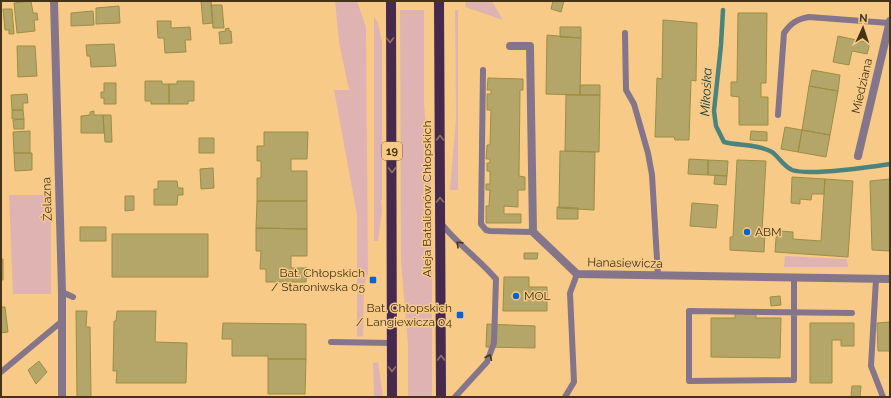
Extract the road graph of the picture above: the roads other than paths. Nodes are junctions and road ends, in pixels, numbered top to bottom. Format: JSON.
{"nodes":[{"id":1,"x":54,"y":1,"type":"edge"},
{"id":2,"x":390,"y":1,"type":"edge"},
{"id":3,"x":439,"y":1,"type":"edge"},
{"id":4,"x":890,"y":22,"type":"edge"},
{"id":5,"x":625,"y":33,"type":"dead end"},
{"id":6,"x":510,"y":46,"type":"dead end"},
{"id":7,"x":483,"y":70,"type":"dead end"},
{"id":8,"x":778,"y":115,"type":"dead end"},
{"id":9,"x":858,"y":156,"type":"dead end"},
{"id":10,"x":441,"y":224,"type":"junction"},
{"id":11,"x":533,"y":232,"type":"junction"},
{"id":12,"x":577,"y":274,"type":"junction"},
{"id":13,"x":658,"y":276,"type":"junction"},
{"id":14,"x":794,"y":278,"type":"junction"},
{"id":15,"x":876,"y":278,"type":"junction"},
{"id":16,"x":890,"y":279,"type":"edge"},
{"id":17,"x":62,"y":292,"type":"junction"},
{"id":18,"x":73,"y":297,"type":"dead end"},
{"id":19,"x":794,"y":312,"type":"junction"},
{"id":20,"x":852,"y":313,"type":"dead end"},
{"id":21,"x":61,"y":322,"type":"junction"},
{"id":22,"x":331,"y":342,"type":"dead end"},
{"id":23,"x":392,"y":343,"type":"junction"},
{"id":24,"x":1,"y":372,"type":"edge"},
{"id":25,"x":62,"y":397,"type":"edge"},
{"id":26,"x":392,"y":397,"type":"edge"},
{"id":27,"x":441,"y":397,"type":"edge"},
{"id":28,"x":455,"y":397,"type":"edge"},
{"id":29,"x":565,"y":397,"type":"edge"},
{"id":30,"x":883,"y":397,"type":"edge"}],
"edges":[{"from":1,"to":17,"type":"street","name":"Żelazna"},
{"from":2,"to":23,"type":"main road","number":"19","one_way":true},
{"from":10,"to":3,"type":"main road","name":"Aleja Batalionów Chłopskich","one_way":true},
{"from":4,"to":8,"type":"lane"},
{"from":4,"to":9,"type":"street","name":"Miedziana"},
{"from":5,"to":13,"type":"lane"},
{"from":6,"to":11,"type":"street"},
{"from":7,"to":11,"type":"lane"},
{"from":27,"to":10,"type":"main road","name":"Aleja Batalionów Chłopskich","one_way":true},
{"from":28,"to":10,"type":"lane","one_way":true},
{"from":11,"to":12,"type":"street","name":"Hanasiewicza"},
{"from":12,"to":13,"type":"street","name":"Hanasiewicza"},
{"from":12,"to":29,"type":"lane"},
{"from":13,"to":14,"type":"street","name":"Hanasiewicza"},
{"from":14,"to":15,"type":"street","name":"Hanasiewicza"},
{"from":14,"to":19,"type":"lane"},
{"from":15,"to":16,"type":"street","name":"Hanasiewicza"},
{"from":15,"to":30,"type":"lane"},
{"from":17,"to":18,"type":"lane"},
{"from":17,"to":21,"type":"street","name":"Żelazna"},
{"from":19,"to":19,"type":"lane"},
{"from":19,"to":20,"type":"lane"},
{"from":21,"to":24,"type":"lane"},
{"from":21,"to":25,"type":"street","name":"Żelazna"},
{"from":22,"to":23,"type":"lane"},
{"from":23,"to":26,"type":"main road","number":"19","one_way":true}]}
